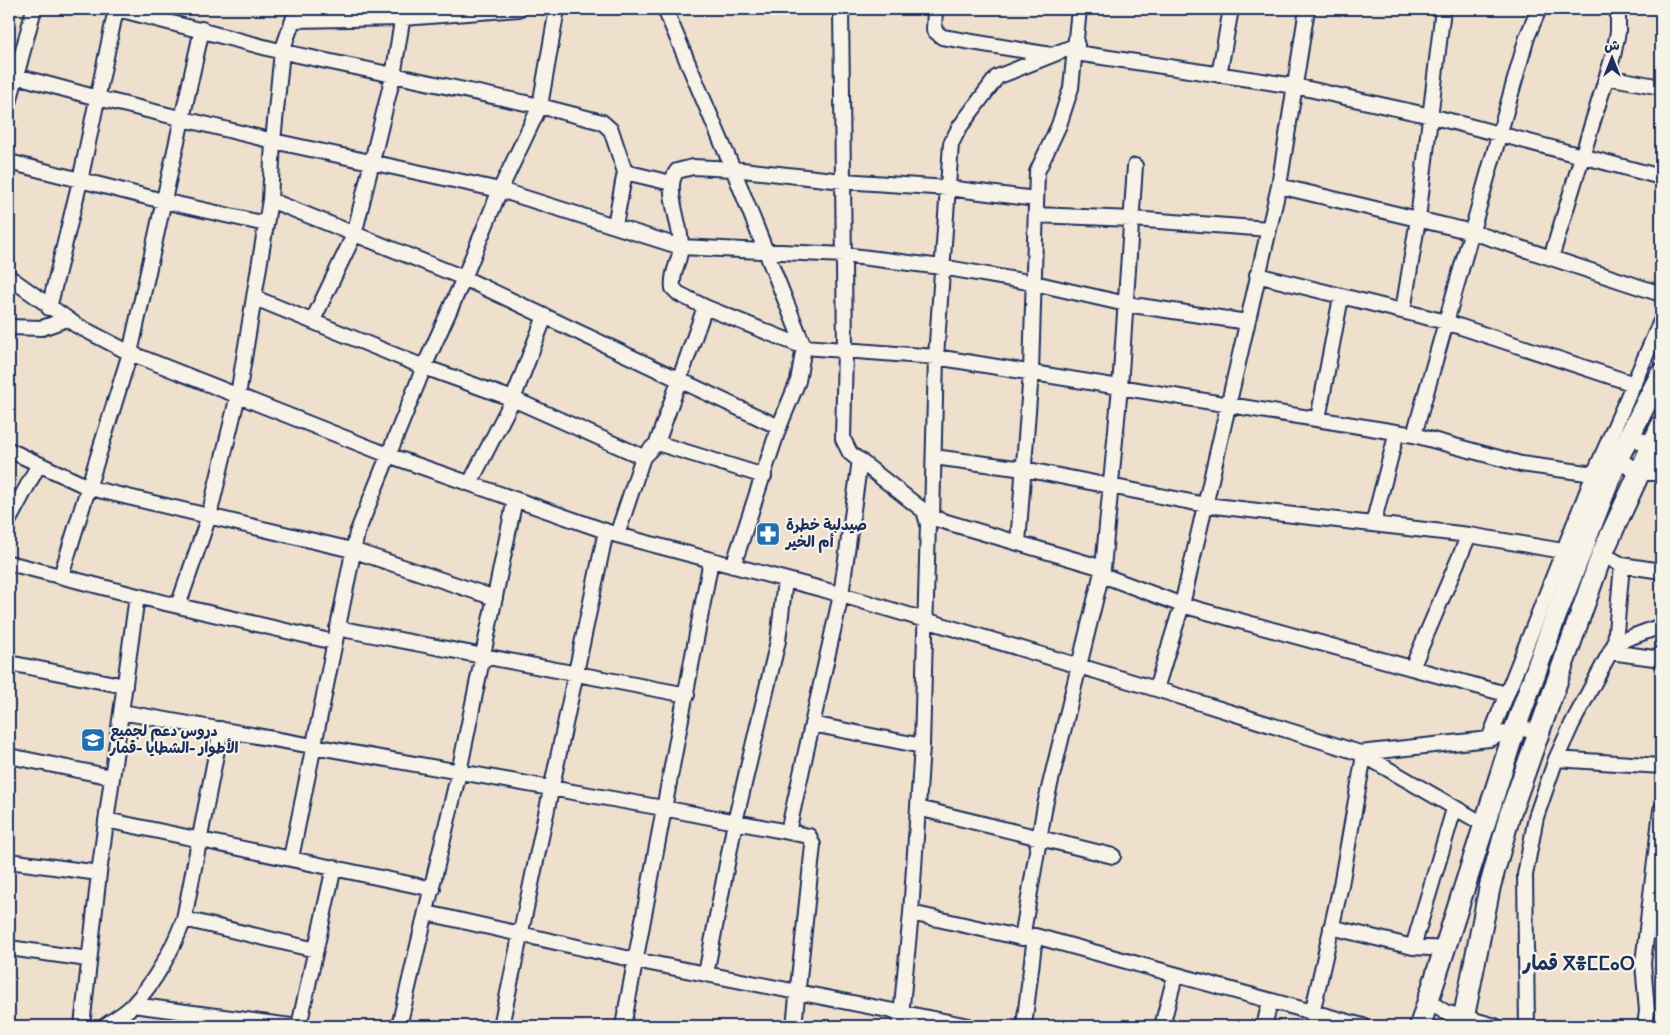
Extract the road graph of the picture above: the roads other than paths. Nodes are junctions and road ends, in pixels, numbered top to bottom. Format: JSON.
{"nodes":[{"id":1,"x":34,"y":9,"type":"edge"},
{"id":2,"x":117,"y":9,"type":"edge"},
{"id":3,"x":519,"y":9,"type":"edge"},
{"id":4,"x":557,"y":9,"type":"edge"},
{"id":5,"x":665,"y":9,"type":"edge"},
{"id":6,"x":842,"y":9,"type":"edge"},
{"id":7,"x":935,"y":9,"type":"edge"},
{"id":8,"x":1079,"y":9,"type":"edge"},
{"id":9,"x":1231,"y":9,"type":"edge"},
{"id":10,"x":1307,"y":9,"type":"edge"},
{"id":11,"x":1443,"y":9,"type":"edge"},
{"id":12,"x":1539,"y":9,"type":"edge"},
{"id":13,"x":1618,"y":9,"type":"edge"},
{"id":14,"x":404,"y":13,"type":"edge"},
{"id":15,"x":295,"y":14,"type":"edge"},
{"id":16,"x":202,"y":29,"type":"junction"},
{"id":17,"x":1076,"y":49,"type":"junction"},
{"id":18,"x":282,"y":51,"type":"junction"},
{"id":19,"x":1052,"y":55,"type":"junction"},
{"id":20,"x":12,"y":74,"type":"edge"},
{"id":21,"x":1218,"y":75,"type":"junction"},
{"id":22,"x":393,"y":76,"type":"junction"},
{"id":23,"x":1607,"y":76,"type":"junction"},
{"id":24,"x":1295,"y":86,"type":"junction"},
{"id":25,"x":1661,"y":87,"type":"edge"},
{"id":26,"x":98,"y":98,"type":"junction"},
{"id":27,"x":9,"y":103,"type":"edge"},
{"id":28,"x":540,"y":106,"type":"junction"},
{"id":29,"x":1431,"y":116,"type":"junction"},
{"id":30,"x":184,"y":119,"type":"junction"},
{"id":31,"x":1499,"y":136,"type":"junction"},
{"id":32,"x":273,"y":141,"type":"junction"},
{"id":33,"x":1583,"y":157,"type":"junction"},
{"id":34,"x":9,"y":162,"type":"edge"},
{"id":35,"x":371,"y":163,"type":"junction"},
{"id":36,"x":1135,"y":166,"type":"dead end"},
{"id":37,"x":733,"y":169,"type":"junction"},
{"id":38,"x":625,"y":172,"type":"junction"},
{"id":39,"x":1661,"y":177,"type":"edge"},
{"id":40,"x":80,"y":180,"type":"junction"},
{"id":41,"x":843,"y":181,"type":"junction"},
{"id":42,"x":671,"y":183,"type":"junction"},
{"id":43,"x":1279,"y":186,"type":"junction"},
{"id":44,"x":948,"y":188,"type":"junction"},
{"id":45,"x":500,"y":190,"type":"junction"},
{"id":46,"x":1036,"y":199,"type":"junction"},
{"id":47,"x":270,"y":200,"type":"junction"},
{"id":48,"x":163,"y":201,"type":"junction"},
{"id":49,"x":1036,"y":216,"type":"junction"},
{"id":50,"x":1132,"y":219,"type":"junction"},
{"id":51,"x":1418,"y":219,"type":"junction"},
{"id":52,"x":266,"y":224,"type":"junction"},
{"id":53,"x":614,"y":225,"type":"junction"},
{"id":54,"x":1269,"y":229,"type":"junction"},
{"id":55,"x":1472,"y":232,"type":"junction"},
{"id":56,"x":354,"y":235,"type":"junction"},
{"id":57,"x":681,"y":247,"type":"junction"},
{"id":58,"x":767,"y":253,"type":"junction"},
{"id":59,"x":844,"y":255,"type":"junction"},
{"id":60,"x":1551,"y":258,"type":"junction"},
{"id":61,"x":942,"y":267,"type":"junction"},
{"id":62,"x":1257,"y":275,"type":"junction"},
{"id":63,"x":9,"y":277,"type":"edge"},
{"id":64,"x":464,"y":278,"type":"junction"},
{"id":65,"x":1034,"y":282,"type":"junction"},
{"id":66,"x":1661,"y":294,"type":"edge"},
{"id":67,"x":1341,"y":297,"type":"junction"},
{"id":68,"x":255,"y":298,"type":"junction"},
{"id":69,"x":1126,"y":304,"type":"junction"},
{"id":70,"x":705,"y":307,"type":"junction"},
{"id":71,"x":49,"y":308,"type":"junction"},
{"id":72,"x":1403,"y":311,"type":"junction"},
{"id":73,"x":545,"y":316,"type":"junction"},
{"id":74,"x":67,"y":320,"type":"junction"},
{"id":75,"x":313,"y":320,"type":"junction"},
{"id":76,"x":1247,"y":322,"type":"junction"},
{"id":77,"x":1446,"y":322,"type":"junction"},
{"id":78,"x":1661,"y":322,"type":"edge"},
{"id":79,"x":10,"y":330,"type":"edge"},
{"id":80,"x":804,"y":347,"type":"junction"},
{"id":81,"x":845,"y":349,"type":"junction"},
{"id":82,"x":130,"y":352,"type":"junction"},
{"id":83,"x":936,"y":357,"type":"junction"},
{"id":84,"x":424,"y":367,"type":"junction"},
{"id":85,"x":1031,"y":372,"type":"junction"},
{"id":86,"x":1661,"y":374,"type":"edge"},
{"id":87,"x":680,"y":381,"type":"junction"},
{"id":88,"x":1634,"y":384,"type":"junction"},
{"id":89,"x":1120,"y":387,"type":"junction"},
{"id":90,"x":238,"y":395,"type":"junction"},
{"id":91,"x":513,"y":399,"type":"junction"},
{"id":92,"x":1228,"y":404,"type":"junction"},
{"id":93,"x":1318,"y":419,"type":"junction"},
{"id":94,"x":1661,"y":426,"type":"edge"},
{"id":95,"x":779,"y":427,"type":"junction"},
{"id":96,"x":1396,"y":432,"type":"junction"},
{"id":97,"x":1414,"y":434,"type":"junction"},
{"id":98,"x":1630,"y":434,"type":"junction"},
{"id":99,"x":657,"y":443,"type":"junction"},
{"id":100,"x":1656,"y":449,"type":"edge"},
{"id":101,"x":9,"y":450,"type":"edge"},
{"id":102,"x":388,"y":454,"type":"junction"},
{"id":103,"x":643,"y":457,"type":"junction"},
{"id":104,"x":934,"y":457,"type":"junction"},
{"id":105,"x":860,"y":460,"type":"junction"},
{"id":106,"x":1617,"y":460,"type":"junction"},
{"id":107,"x":39,"y":464,"type":"junction"},
{"id":108,"x":1024,"y":469,"type":"junction"},
{"id":109,"x":1640,"y":472,"type":"junction"},
{"id":110,"x":1661,"y":472,"type":"edge"},
{"id":111,"x":1594,"y":474,"type":"junction"},
{"id":112,"x":764,"y":476,"type":"junction"},
{"id":113,"x":470,"y":483,"type":"junction"},
{"id":114,"x":1112,"y":486,"type":"junction"},
{"id":115,"x":90,"y":488,"type":"junction"},
{"id":116,"x":516,"y":499,"type":"junction"},
{"id":117,"x":1206,"y":505,"type":"junction"},
{"id":118,"x":209,"y":516,"type":"junction"},
{"id":119,"x":929,"y":517,"type":"junction"},
{"id":120,"x":9,"y":520,"type":"edge"},
{"id":121,"x":1374,"y":524,"type":"junction"},
{"id":122,"x":612,"y":533,"type":"junction"},
{"id":123,"x":1468,"y":535,"type":"junction"},
{"id":124,"x":1018,"y":543,"type":"junction"},
{"id":125,"x":1582,"y":546,"type":"junction"},
{"id":126,"x":352,"y":550,"type":"junction"},
{"id":127,"x":1563,"y":551,"type":"junction"},
{"id":128,"x":1602,"y":554,"type":"junction"},
{"id":129,"x":711,"y":560,"type":"junction"},
{"id":130,"x":9,"y":563,"type":"edge"},
{"id":131,"x":1622,"y":564,"type":"junction"},
{"id":132,"x":734,"y":566,"type":"junction"},
{"id":133,"x":1102,"y":571,"type":"junction"},
{"id":134,"x":1661,"y":571,"type":"edge"},
{"id":135,"x":61,"y":576,"type":"junction"},
{"id":136,"x":785,"y":580,"type":"junction"},
{"id":137,"x":841,"y":595,"type":"junction"},
{"id":138,"x":137,"y":596,"type":"junction"},
{"id":139,"x":495,"y":598,"type":"junction"},
{"id":140,"x":1182,"y":605,"type":"junction"},
{"id":141,"x":178,"y":606,"type":"junction"},
{"id":142,"x":924,"y":620,"type":"junction"},
{"id":143,"x":1661,"y":626,"type":"edge"},
{"id":144,"x":336,"y":635,"type":"junction"},
{"id":145,"x":1612,"y":648,"type":"junction"},
{"id":146,"x":483,"y":657,"type":"junction"},
{"id":147,"x":1661,"y":659,"type":"edge"},
{"id":148,"x":9,"y":663,"type":"edge"},
{"id":149,"x":1079,"y":666,"type":"junction"},
{"id":150,"x":1412,"y":668,"type":"junction"},
{"id":151,"x":577,"y":674,"type":"junction"},
{"id":152,"x":125,"y":686,"type":"junction"},
{"id":153,"x":1156,"y":688,"type":"junction"},
{"id":154,"x":1506,"y":694,"type":"junction"},
{"id":155,"x":687,"y":695,"type":"junction"},
{"id":156,"x":121,"y":712,"type":"junction"},
{"id":157,"x":812,"y":724,"type":"junction"},
{"id":158,"x":221,"y":729,"type":"junction"},
{"id":159,"x":1516,"y":729,"type":"junction"},
{"id":160,"x":1540,"y":730,"type":"junction"},
{"id":161,"x":1489,"y":739,"type":"junction"},
{"id":162,"x":312,"y":746,"type":"junction"},
{"id":163,"x":922,"y":746,"type":"junction"},
{"id":164,"x":1362,"y":754,"type":"junction"},
{"id":165,"x":9,"y":756,"type":"edge"},
{"id":166,"x":1556,"y":759,"type":"junction"},
{"id":167,"x":1661,"y":766,"type":"edge"},
{"id":168,"x":459,"y":772,"type":"junction"},
{"id":169,"x":112,"y":776,"type":"junction"},
{"id":170,"x":551,"y":788,"type":"junction"},
{"id":171,"x":663,"y":808,"type":"junction"},
{"id":172,"x":918,"y":808,"type":"junction"},
{"id":173,"x":1454,"y":809,"type":"junction"},
{"id":174,"x":1661,"y":810,"type":"edge"},
{"id":175,"x":106,"y":820,"type":"junction"},
{"id":176,"x":735,"y":822,"type":"junction"},
{"id":177,"x":1485,"y":825,"type":"junction"},
{"id":178,"x":788,"y":832,"type":"junction"},
{"id":179,"x":1039,"y":837,"type":"junction"},
{"id":180,"x":200,"y":839,"type":"junction"},
{"id":181,"x":1113,"y":856,"type":"dead end"},
{"id":182,"x":290,"y":858,"type":"junction"},
{"id":183,"x":9,"y":861,"type":"edge"},
{"id":184,"x":334,"y":868,"type":"junction"},
{"id":185,"x":99,"y":873,"type":"junction"},
{"id":186,"x":433,"y":889,"type":"junction"},
{"id":187,"x":427,"y":913,"type":"junction"},
{"id":188,"x":911,"y":913,"type":"junction"},
{"id":189,"x":184,"y":919,"type":"junction"},
{"id":190,"x":1331,"y":927,"type":"junction"},
{"id":191,"x":520,"y":935,"type":"junction"},
{"id":192,"x":1028,"y":937,"type":"junction"},
{"id":193,"x":1413,"y":947,"type":"junction"},
{"id":194,"x":9,"y":948,"type":"edge"},
{"id":195,"x":1446,"y":948,"type":"junction"},
{"id":196,"x":316,"y":950,"type":"junction"},
{"id":197,"x":88,"y":959,"type":"junction"},
{"id":198,"x":635,"y":960,"type":"junction"},
{"id":199,"x":706,"y":974,"type":"junction"},
{"id":200,"x":1175,"y":976,"type":"junction"},
{"id":201,"x":798,"y":992,"type":"junction"},
{"id":202,"x":1428,"y":1001,"type":"junction"},
{"id":203,"x":1270,"y":1002,"type":"junction"},
{"id":204,"x":133,"y":1005,"type":"junction"},
{"id":205,"x":1312,"y":1014,"type":"junction"},
{"id":206,"x":900,"y":1020,"type":"edge"},
{"id":207,"x":1462,"y":1021,"type":"edge"},
{"id":208,"x":82,"y":1026,"type":"edge"},
{"id":209,"x":105,"y":1026,"type":"edge"},
{"id":210,"x":291,"y":1026,"type":"edge"},
{"id":211,"x":299,"y":1026,"type":"edge"},
{"id":212,"x":400,"y":1026,"type":"edge"},
{"id":213,"x":501,"y":1026,"type":"edge"},
{"id":214,"x":623,"y":1026,"type":"edge"},
{"id":215,"x":794,"y":1026,"type":"edge"},
{"id":216,"x":969,"y":1026,"type":"edge"},
{"id":217,"x":1024,"y":1026,"type":"edge"},
{"id":218,"x":1162,"y":1026,"type":"edge"},
{"id":219,"x":1264,"y":1026,"type":"edge"},
{"id":220,"x":1363,"y":1026,"type":"edge"},
{"id":221,"x":1420,"y":1026,"type":"edge"},
{"id":222,"x":1495,"y":1026,"type":"edge"},
{"id":223,"x":1527,"y":1026,"type":"edge"},
{"id":224,"x":1645,"y":1026,"type":"edge"}],
"edges":[{"from":1,"to":20,"type":"street"},
{"from":2,"to":16,"type":"street"},
{"from":2,"to":26,"type":"street"},
{"from":3,"to":14,"type":"street"},
{"from":4,"to":28,"type":"street"},
{"from":5,"to":37,"type":"street"},
{"from":6,"to":41,"type":"street"},
{"from":7,"to":19,"type":"street"},
{"from":8,"to":17,"type":"street"},
{"from":9,"to":21,"type":"street"},
{"from":10,"to":24,"type":"street"},
{"from":11,"to":29,"type":"street"},
{"from":12,"to":31,"type":"street"},
{"from":13,"to":23,"type":"street"},
{"from":14,"to":15,"type":"street"},
{"from":14,"to":22,"type":"street"},
{"from":15,"to":18,"type":"street"},
{"from":16,"to":18,"type":"street"},
{"from":16,"to":30,"type":"street"},
{"from":17,"to":19,"type":"street"},
{"from":17,"to":21,"type":"street"},
{"from":17,"to":46,"type":"street"},
{"from":18,"to":22,"type":"street"},
{"from":18,"to":32,"type":"street"},
{"from":19,"to":44,"type":"street"},
{"from":20,"to":26,"type":"street"},
{"from":20,"to":27,"type":"street"},
{"from":21,"to":24,"type":"street"},
{"from":22,"to":28,"type":"street"},
{"from":22,"to":35,"type":"street"},
{"from":23,"to":25,"type":"street"},
{"from":23,"to":33,"type":"street"},
{"from":24,"to":29,"type":"street"},
{"from":24,"to":43,"type":"street"},
{"from":26,"to":30,"type":"street"},
{"from":26,"to":40,"type":"street"},
{"from":28,"to":38,"type":"street"},
{"from":28,"to":45,"type":"street"},
{"from":29,"to":31,"type":"street"},
{"from":29,"to":51,"type":"street"},
{"from":30,"to":32,"type":"street"},
{"from":30,"to":48,"type":"street"},
{"from":31,"to":33,"type":"street"},
{"from":31,"to":55,"type":"street"},
{"from":32,"to":35,"type":"street"},
{"from":32,"to":47,"type":"street"},
{"from":33,"to":39,"type":"street"},
{"from":33,"to":60,"type":"street"},
{"from":34,"to":40,"type":"street"},
{"from":35,"to":45,"type":"street"},
{"from":35,"to":56,"type":"street"},
{"from":36,"to":50,"type":"street"},
{"from":37,"to":41,"type":"street"},
{"from":37,"to":42,"type":"street"},
{"from":37,"to":58,"type":"street"},
{"from":38,"to":42,"type":"street"},
{"from":38,"to":53,"type":"street"},
{"from":40,"to":48,"type":"street"},
{"from":40,"to":71,"type":"street"},
{"from":41,"to":44,"type":"street"},
{"from":41,"to":59,"type":"street"},
{"from":42,"to":57,"type":"street"},
{"from":43,"to":51,"type":"street"},
{"from":43,"to":54,"type":"street"},
{"from":44,"to":46,"type":"street"},
{"from":44,"to":61,"type":"street"},
{"from":45,"to":53,"type":"street"},
{"from":45,"to":64,"type":"street"},
{"from":46,"to":49,"type":"street"},
{"from":47,"to":52,"type":"street"},
{"from":47,"to":56,"type":"street"},
{"from":48,"to":52,"type":"street"},
{"from":48,"to":82,"type":"street"},
{"from":49,"to":50,"type":"street"},
{"from":49,"to":65,"type":"street"},
{"from":50,"to":54,"type":"street"},
{"from":50,"to":69,"type":"street"},
{"from":51,"to":55,"type":"street"},
{"from":51,"to":72,"type":"street"},
{"from":52,"to":68,"type":"street"},
{"from":53,"to":57,"type":"street"},
{"from":54,"to":62,"type":"street"},
{"from":55,"to":60,"type":"street"},
{"from":55,"to":77,"type":"street"},
{"from":56,"to":64,"type":"street"},
{"from":56,"to":75,"type":"street"},
{"from":57,"to":58,"type":"street"},
{"from":57,"to":70,"type":"street"},
{"from":58,"to":59,"type":"street"},
{"from":58,"to":80,"type":"street"},
{"from":59,"to":61,"type":"street"},
{"from":59,"to":81,"type":"street"},
{"from":60,"to":66,"type":"street"},
{"from":61,"to":65,"type":"street"},
{"from":61,"to":83,"type":"street"},
{"from":62,"to":67,"type":"street"},
{"from":62,"to":76,"type":"street"},
{"from":63,"to":71,"type":"street"},
{"from":64,"to":73,"type":"street"},
{"from":64,"to":84,"type":"street"},
{"from":65,"to":69,"type":"street"},
{"from":65,"to":85,"type":"street"},
{"from":67,"to":72,"type":"street"},
{"from":67,"to":93,"type":"street"},
{"from":68,"to":75,"type":"street"},
{"from":68,"to":90,"type":"street"},
{"from":69,"to":76,"type":"street"},
{"from":69,"to":89,"type":"street"},
{"from":70,"to":80,"type":"street"},
{"from":70,"to":87,"type":"street"},
{"from":71,"to":74,"type":"street"},
{"from":72,"to":77,"type":"street"},
{"from":73,"to":87,"type":"street"},
{"from":73,"to":91,"type":"street"},
{"from":74,"to":79,"type":"street"},
{"from":74,"to":82,"type":"street"},
{"from":75,"to":84,"type":"street"},
{"from":76,"to":92,"type":"street"},
{"from":77,"to":88,"type":"street"},
{"from":77,"to":97,"type":"street"},
{"from":78,"to":88,"type":"street"},
{"from":80,"to":81,"type":"street"},
{"from":80,"to":95,"type":"street"},
{"from":81,"to":83,"type":"street"},
{"from":81,"to":105,"type":"street"},
{"from":82,"to":90,"type":"street"},
{"from":82,"to":115,"type":"street"},
{"from":83,"to":85,"type":"street"},
{"from":83,"to":104,"type":"street"},
{"from":84,"to":91,"type":"street"},
{"from":84,"to":102,"type":"street"},
{"from":85,"to":89,"type":"street"},
{"from":85,"to":108,"type":"street"},
{"from":86,"to":98,"type":"highway"},
{"from":87,"to":95,"type":"street"},
{"from":87,"to":99,"type":"street"},
{"from":88,"to":111,"type":"street"},
{"from":89,"to":92,"type":"street"},
{"from":89,"to":114,"type":"street"},
{"from":90,"to":102,"type":"street"},
{"from":90,"to":118,"type":"street"},
{"from":91,"to":103,"type":"street"},
{"from":91,"to":113,"type":"street"},
{"from":92,"to":93,"type":"street"},
{"from":92,"to":117,"type":"street"},
{"from":93,"to":96,"type":"street"},
{"from":94,"to":100,"type":"highway"},
{"from":95,"to":112,"type":"street"},
{"from":96,"to":97,"type":"street"},
{"from":96,"to":121,"type":"street"},
{"from":97,"to":111,"type":"street"},
{"from":98,"to":100,"type":"main road"},
{"from":98,"to":106,"type":"highway"},
{"from":99,"to":103,"type":"street"},
{"from":99,"to":112,"type":"street"},
{"from":100,"to":109,"type":"highway"},
{"from":101,"to":107,"type":"street"},
{"from":102,"to":113,"type":"street"},
{"from":102,"to":126,"type":"street"},
{"from":103,"to":122,"type":"street"},
{"from":104,"to":108,"type":"street"},
{"from":104,"to":119,"type":"street"},
{"from":105,"to":119,"type":"street"},
{"from":105,"to":137,"type":"street"},
{"from":106,"to":109,"type":"main road"},
{"from":106,"to":125,"type":"highway"},
{"from":107,"to":115,"type":"street"},
{"from":107,"to":120,"type":"street"},
{"from":108,"to":114,"type":"street"},
{"from":108,"to":124,"type":"street"},
{"from":109,"to":110,"type":"main road"},
{"from":109,"to":128,"type":"highway"},
{"from":111,"to":127,"type":"street"},
{"from":112,"to":132,"type":"street"},
{"from":113,"to":116,"type":"street"},
{"from":114,"to":117,"type":"street"},
{"from":114,"to":133,"type":"street"},
{"from":115,"to":118,"type":"street"},
{"from":115,"to":135,"type":"street"},
{"from":116,"to":122,"type":"street"},
{"from":116,"to":139,"type":"street"},
{"from":117,"to":121,"type":"street"},
{"from":117,"to":140,"type":"street"},
{"from":118,"to":126,"type":"street"},
{"from":118,"to":141,"type":"street"},
{"from":119,"to":124,"type":"street"},
{"from":119,"to":142,"type":"street"},
{"from":121,"to":123,"type":"street"},
{"from":122,"to":129,"type":"street"},
{"from":122,"to":151,"type":"street"},
{"from":123,"to":127,"type":"street"},
{"from":123,"to":150,"type":"street"},
{"from":124,"to":133,"type":"street"},
{"from":125,"to":127,"type":"street"},
{"from":125,"to":159,"type":"highway"},
{"from":126,"to":139,"type":"street"},
{"from":126,"to":144,"type":"street"},
{"from":127,"to":154,"type":"street"},
{"from":128,"to":131,"type":"street"},
{"from":128,"to":160,"type":"highway"},
{"from":129,"to":132,"type":"street"},
{"from":129,"to":155,"type":"street"},
{"from":130,"to":135,"type":"street"},
{"from":131,"to":134,"type":"street"},
{"from":131,"to":145,"type":"street"},
{"from":132,"to":136,"type":"street"},
{"from":133,"to":140,"type":"street"},
{"from":133,"to":149,"type":"street"},
{"from":135,"to":138,"type":"street"},
{"from":136,"to":137,"type":"street"},
{"from":136,"to":176,"type":"street"},
{"from":137,"to":142,"type":"street"},
{"from":137,"to":157,"type":"street"},
{"from":138,"to":141,"type":"street"},
{"from":138,"to":152,"type":"street"},
{"from":139,"to":146,"type":"street"},
{"from":140,"to":150,"type":"street"},
{"from":140,"to":153,"type":"street"},
{"from":141,"to":144,"type":"street"},
{"from":142,"to":149,"type":"street"},
{"from":142,"to":163,"type":"street"},
{"from":143,"to":145,"type":"street"},
{"from":144,"to":146,"type":"street"},
{"from":144,"to":162,"type":"street"},
{"from":145,"to":147,"type":"street"},
{"from":145,"to":166,"type":"street"},
{"from":146,"to":151,"type":"street"},
{"from":146,"to":168,"type":"street"},
{"from":148,"to":152,"type":"street"},
{"from":149,"to":153,"type":"street"},
{"from":149,"to":179,"type":"street"},
{"from":150,"to":154,"type":"street"},
{"from":151,"to":155,"type":"street"},
{"from":151,"to":170,"type":"street"},
{"from":152,"to":156,"type":"street"},
{"from":153,"to":164,"type":"street"},
{"from":154,"to":161,"type":"street"},
{"from":155,"to":171,"type":"street"},
{"from":156,"to":158,"type":"street"},
{"from":156,"to":169,"type":"street"},
{"from":157,"to":163,"type":"street"},
{"from":157,"to":178,"type":"street"},
{"from":158,"to":162,"type":"street"},
{"from":158,"to":180,"type":"street"},
{"from":159,"to":160,"type":"street"},
{"from":159,"to":161,"type":"street"},
{"from":159,"to":177,"type":"highway"},
{"from":160,"to":207,"type":"highway"},
{"from":161,"to":164,"type":"street"},
{"from":162,"to":168,"type":"street"},
{"from":162,"to":182,"type":"street"},
{"from":163,"to":172,"type":"street"},
{"from":164,"to":173,"type":"street"},
{"from":164,"to":190,"type":"street"},
{"from":165,"to":169,"type":"street"},
{"from":166,"to":167,"type":"street"},
{"from":166,"to":223,"type":"street"},
{"from":168,"to":170,"type":"street"},
{"from":168,"to":186,"type":"street"},
{"from":169,"to":175,"type":"street"},
{"from":170,"to":171,"type":"street"},
{"from":170,"to":191,"type":"street"},
{"from":171,"to":176,"type":"street"},
{"from":171,"to":198,"type":"street"},
{"from":172,"to":179,"type":"street"},
{"from":172,"to":188,"type":"street"},
{"from":173,"to":177,"type":"street"},
{"from":173,"to":193,"type":"street"},
{"from":174,"to":224,"type":"street"},
{"from":175,"to":180,"type":"street"},
{"from":175,"to":185,"type":"street"},
{"from":176,"to":178,"type":"street"},
{"from":176,"to":199,"type":"street"},
{"from":177,"to":195,"type":"highway"},
{"from":178,"to":201,"type":"street"},
{"from":179,"to":181,"type":"street"},
{"from":179,"to":192,"type":"street"},
{"from":180,"to":182,"type":"street"},
{"from":180,"to":189,"type":"street"},
{"from":182,"to":184,"type":"street"},
{"from":183,"to":185,"type":"street"},
{"from":184,"to":186,"type":"street"},
{"from":184,"to":196,"type":"street"},
{"from":185,"to":197,"type":"street"},
{"from":186,"to":187,"type":"street"},
{"from":187,"to":191,"type":"street"},
{"from":187,"to":212,"type":"street"},
{"from":188,"to":192,"type":"street"},
{"from":188,"to":206,"type":"street"},
{"from":189,"to":196,"type":"street"},
{"from":189,"to":204,"type":"street"},
{"from":190,"to":193,"type":"street"},
{"from":190,"to":205,"type":"street"},
{"from":191,"to":198,"type":"street"},
{"from":191,"to":213,"type":"street"},
{"from":192,"to":200,"type":"street"},
{"from":192,"to":217,"type":"street"},
{"from":193,"to":195,"type":"street"},
{"from":194,"to":197,"type":"street"},
{"from":195,"to":202,"type":"highway"},
{"from":196,"to":211,"type":"street"},
{"from":197,"to":208,"type":"street"},
{"from":198,"to":199,"type":"street"},
{"from":198,"to":214,"type":"street"},
{"from":199,"to":201,"type":"street"},
{"from":200,"to":203,"type":"street"},
{"from":200,"to":218,"type":"street"},
{"from":201,"to":206,"type":"street"},
{"from":201,"to":215,"type":"street"},
{"from":202,"to":207,"type":"street"},
{"from":202,"to":221,"type":"highway"},
{"from":203,"to":205,"type":"street"},
{"from":203,"to":219,"type":"street"},
{"from":204,"to":209,"type":"street"},
{"from":204,"to":210,"type":"street"},
{"from":205,"to":220,"type":"street"},
{"from":206,"to":216,"type":"street"},
{"from":207,"to":222,"type":"street"}]}
